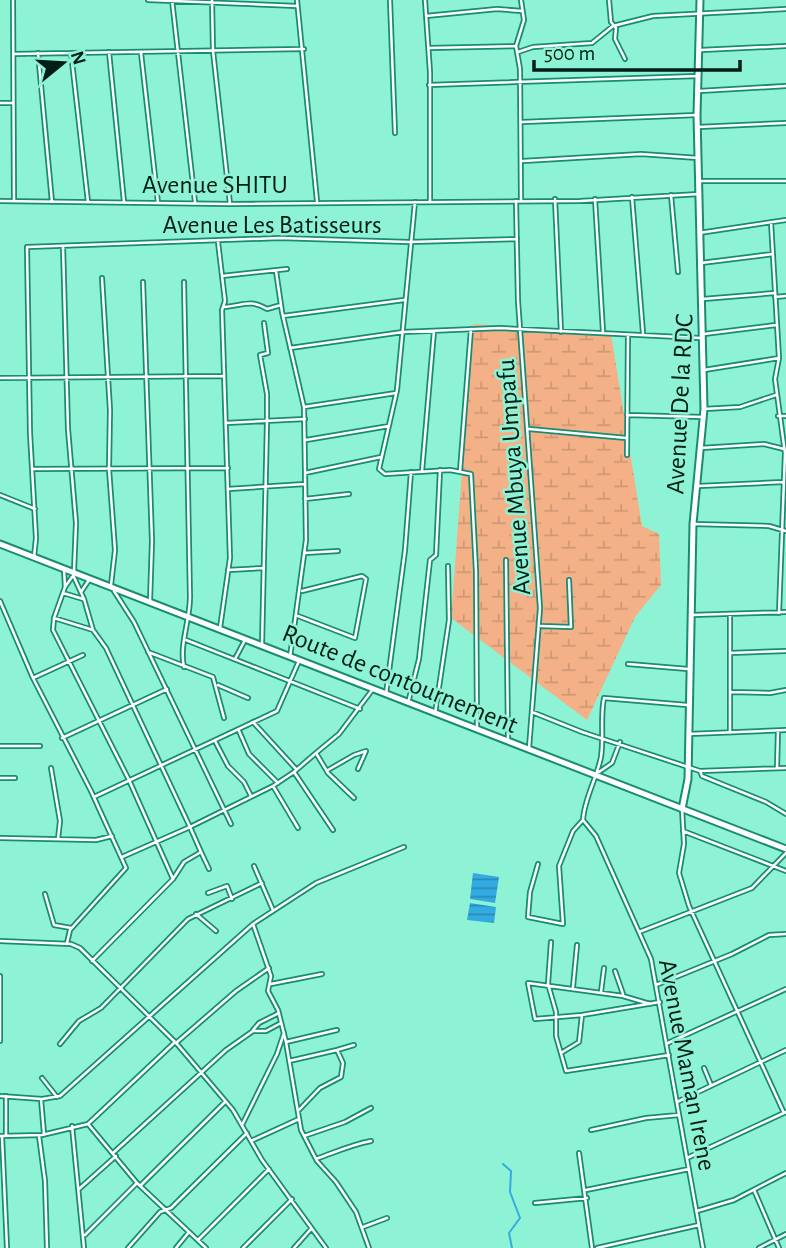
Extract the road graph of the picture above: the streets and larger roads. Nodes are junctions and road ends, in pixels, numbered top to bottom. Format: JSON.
{"nodes":[{"id":1,"x":13,"y":0,"type":"edge"},
{"id":2,"x":148,"y":0,"type":"edge"},
{"id":3,"x":297,"y":0,"type":"edge"},
{"id":4,"x":390,"y":0,"type":"edge"},
{"id":5,"x":425,"y":0,"type":"edge"},
{"id":6,"x":521,"y":0,"type":"edge"},
{"id":7,"x":609,"y":0,"type":"edge"},
{"id":8,"x":700,"y":0,"type":"edge"},
{"id":9,"x":172,"y":1,"type":"edge"},
{"id":10,"x":212,"y":2,"type":"edge"},
{"id":11,"x":297,"y":6,"type":"junction"},
{"id":12,"x":786,"y":9,"type":"edge"},
{"id":13,"x":522,"y":11,"type":"junction"},
{"id":14,"x":701,"y":13,"type":"junction"},
{"id":15,"x":426,"y":16,"type":"junction"},
{"id":16,"x":613,"y":26,"type":"junction"},
{"id":17,"x":516,"y":46,"type":"junction"},
{"id":18,"x":786,"y":46,"type":"edge"},
{"id":19,"x":429,"y":48,"type":"junction"},
{"id":20,"x":304,"y":49,"type":"junction"},
{"id":21,"x":701,"y":50,"type":"junction"},
{"id":22,"x":178,"y":51,"type":"junction"},
{"id":23,"x":213,"y":51,"type":"junction"},
{"id":24,"x":109,"y":52,"type":"junction"},
{"id":25,"x":141,"y":52,"type":"junction"},
{"id":26,"x":519,"y":52,"type":"junction"},
{"id":27,"x":38,"y":53,"type":"junction"},
{"id":28,"x":71,"y":53,"type":"junction"},
{"id":29,"x":13,"y":54,"type":"junction"},
{"id":30,"x":625,"y":59,"type":"dead end"},
{"id":31,"x":699,"y":76,"type":"junction"},
{"id":32,"x":519,"y":83,"type":"junction"},
{"id":33,"x":429,"y":85,"type":"junction"},
{"id":34,"x":786,"y":86,"type":"edge"},
{"id":35,"x":699,"y":91,"type":"junction"},
{"id":36,"x":0,"y":103,"type":"edge"},
{"id":37,"x":13,"y":103,"type":"junction"},
{"id":38,"x":697,"y":115,"type":"junction"},
{"id":39,"x":521,"y":122,"type":"junction"},
{"id":40,"x":786,"y":123,"type":"edge"},
{"id":41,"x":698,"y":128,"type":"junction"},
{"id":42,"x":395,"y":132,"type":"dead end"},
{"id":43,"x":698,"y":158,"type":"junction"},
{"id":44,"x":522,"y":162,"type":"junction"},
{"id":45,"x":699,"y":181,"type":"junction"},
{"id":46,"x":786,"y":181,"type":"edge"},
{"id":47,"x":699,"y":194,"type":"junction"},
{"id":48,"x":671,"y":195,"type":"junction"},
{"id":49,"x":632,"y":197,"type":"junction"},
{"id":50,"x":555,"y":199,"type":"junction"},
{"id":51,"x":595,"y":199,"type":"junction"},
{"id":52,"x":519,"y":200,"type":"junction"},
{"id":53,"x":0,"y":201,"type":"edge"},
{"id":54,"x":14,"y":201,"type":"junction"},
{"id":55,"x":317,"y":201,"type":"junction"},
{"id":56,"x":52,"y":202,"type":"junction"},
{"id":57,"x":88,"y":202,"type":"junction"},
{"id":58,"x":124,"y":202,"type":"junction"},
{"id":59,"x":415,"y":202,"type":"junction"},
{"id":60,"x":430,"y":202,"type":"junction"},
{"id":61,"x":158,"y":203,"type":"junction"},
{"id":62,"x":195,"y":203,"type":"junction"},
{"id":63,"x":230,"y":204,"type":"junction"},
{"id":64,"x":786,"y":220,"type":"edge"},
{"id":65,"x":771,"y":222,"type":"junction"},
{"id":66,"x":699,"y":233,"type":"junction"},
{"id":67,"x":517,"y":239,"type":"junction"},
{"id":68,"x":218,"y":242,"type":"junction"},
{"id":69,"x":410,"y":242,"type":"junction"},
{"id":70,"x":63,"y":246,"type":"junction"},
{"id":71,"x":773,"y":254,"type":"junction"},
{"id":72,"x":701,"y":263,"type":"junction"},
{"id":73,"x":287,"y":269,"type":"dead end"},
{"id":74,"x":276,"y":271,"type":"junction"},
{"id":75,"x":678,"y":272,"type":"dead end"},
{"id":76,"x":222,"y":276,"type":"junction"},
{"id":77,"x":102,"y":278,"type":"dead end"},
{"id":78,"x":143,"y":282,"type":"dead end"},
{"id":79,"x":184,"y":282,"type":"dead end"},
{"id":80,"x":775,"y":295,"type":"junction"},
{"id":81,"x":786,"y":296,"type":"edge"},
{"id":82,"x":703,"y":299,"type":"junction"},
{"id":83,"x":404,"y":300,"type":"junction"},
{"id":84,"x":281,"y":305,"type":"junction"},
{"id":85,"x":225,"y":307,"type":"junction"},
{"id":86,"x":283,"y":316,"type":"junction"},
{"id":87,"x":264,"y":323,"type":"dead end"},
{"id":88,"x":776,"y":325,"type":"junction"},
{"id":89,"x":471,"y":329,"type":"junction"},
{"id":90,"x":434,"y":330,"type":"junction"},
{"id":91,"x":521,"y":330,"type":"junction"},
{"id":92,"x":561,"y":331,"type":"junction"},
{"id":93,"x":403,"y":332,"type":"junction"},
{"id":94,"x":603,"y":334,"type":"junction"},
{"id":95,"x":643,"y":334,"type":"junction"},
{"id":96,"x":628,"y":335,"type":"junction"},
{"id":97,"x":704,"y":336,"type":"junction"},
{"id":98,"x":290,"y":348,"type":"junction"},
{"id":99,"x":779,"y":358,"type":"junction"},
{"id":100,"x":704,"y":370,"type":"junction"},
{"id":101,"x":184,"y":376,"type":"junction"},
{"id":102,"x":225,"y":376,"type":"junction"},
{"id":103,"x":29,"y":377,"type":"junction"},
{"id":104,"x":146,"y":377,"type":"junction"},
{"id":105,"x":0,"y":378,"type":"edge"},
{"id":106,"x":67,"y":378,"type":"junction"},
{"id":107,"x":108,"y":378,"type":"junction"},
{"id":108,"x":396,"y":393,"type":"junction"},
{"id":109,"x":776,"y":395,"type":"junction"},
{"id":110,"x":304,"y":407,"type":"junction"},
{"id":111,"x":704,"y":409,"type":"junction"},
{"id":112,"x":626,"y":415,"type":"junction"},
{"id":113,"x":778,"y":416,"type":"junction"},
{"id":114,"x":786,"y":416,"type":"edge"},
{"id":115,"x":703,"y":417,"type":"junction"},
{"id":116,"x":305,"y":419,"type":"junction"},
{"id":117,"x":267,"y":420,"type":"junction"},
{"id":118,"x":226,"y":424,"type":"junction"},
{"id":119,"x":389,"y":426,"type":"junction"},
{"id":120,"x":529,"y":429,"type":"junction"},
{"id":121,"x":627,"y":438,"type":"junction"},
{"id":122,"x":306,"y":440,"type":"junction"},
{"id":123,"x":701,"y":448,"type":"junction"},
{"id":124,"x":784,"y":449,"type":"junction"},
{"id":125,"x":627,"y":455,"type":"dead end"},
{"id":126,"x":382,"y":457,"type":"junction"},
{"id":127,"x":785,"y":459,"type":"edge"},
{"id":128,"x":228,"y":468,"type":"junction"},
{"id":129,"x":32,"y":469,"type":"junction"},
{"id":130,"x":70,"y":469,"type":"junction"},
{"id":131,"x":109,"y":469,"type":"junction"},
{"id":132,"x":149,"y":469,"type":"junction"},
{"id":133,"x":188,"y":469,"type":"junction"},
{"id":134,"x":440,"y":470,"type":"junction"},
{"id":135,"x":422,"y":471,"type":"junction"},
{"id":136,"x":460,"y":471,"type":"junction"},
{"id":137,"x":305,"y":472,"type":"junction"},
{"id":138,"x":411,"y":472,"type":"junction"},
{"id":139,"x":783,"y":482,"type":"junction"},
{"id":140,"x":305,"y":484,"type":"junction"},
{"id":141,"x":699,"y":486,"type":"junction"},
{"id":142,"x":266,"y":488,"type":"junction"},
{"id":143,"x":228,"y":489,"type":"junction"},
{"id":144,"x":784,"y":492,"type":"edge"},
{"id":145,"x":349,"y":494,"type":"dead end"},
{"id":146,"x":0,"y":495,"type":"edge"},
{"id":147,"x":305,"y":499,"type":"junction"},
{"id":148,"x":35,"y":509,"type":"junction"},
{"id":149,"x":693,"y":524,"type":"junction"},
{"id":150,"x":784,"y":531,"type":"edge"},
{"id":151,"x":0,"y":544,"type":"edge"},
{"id":152,"x":338,"y":551,"type":"dead end"},
{"id":153,"x":304,"y":553,"type":"junction"},
{"id":154,"x":34,"y":557,"type":"junction"},
{"id":155,"x":506,"y":560,"type":"dead end"},
{"id":156,"x":448,"y":566,"type":"dead end"},
{"id":157,"x":64,"y":568,"type":"junction"},
{"id":158,"x":265,"y":568,"type":"junction"},
{"id":159,"x":228,"y":570,"type":"junction"},
{"id":160,"x":73,"y":573,"type":"junction"},
{"id":161,"x":779,"y":574,"type":"junction"},
{"id":162,"x":786,"y":574,"type":"edge"},
{"id":163,"x":91,"y":578,"type":"junction"},
{"id":164,"x":569,"y":580,"type":"dead end"},
{"id":165,"x":111,"y":586,"type":"junction"},
{"id":166,"x":65,"y":587,"type":"junction"},
{"id":167,"x":302,"y":591,"type":"junction"},
{"id":168,"x":81,"y":592,"type":"junction"},
{"id":169,"x":63,"y":593,"type":"junction"},
{"id":170,"x":84,"y":599,"type":"junction"},
{"id":171,"x":0,"y":601,"type":"edge"},
{"id":172,"x":150,"y":601,"type":"junction"},
{"id":173,"x":786,"y":612,"type":"edge"},
{"id":174,"x":779,"y":613,"type":"junction"},
{"id":175,"x":730,"y":614,"type":"junction"},
{"id":176,"x":691,"y":615,"type":"junction"},
{"id":177,"x":298,"y":616,"type":"junction"},
{"id":178,"x":190,"y":617,"type":"junction"},
{"id":179,"x":54,"y":618,"type":"junction"},
{"id":180,"x":541,"y":626,"type":"junction"},
{"id":181,"x":219,"y":629,"type":"junction"},
{"id":182,"x":93,"y":630,"type":"junction"},
{"id":183,"x":246,"y":639,"type":"junction"},
{"id":184,"x":186,"y":640,"type":"junction"},
{"id":185,"x":262,"y":645,"type":"junction"},
{"id":186,"x":786,"y":651,"type":"edge"},
{"id":187,"x":148,"y":652,"type":"junction"},
{"id":188,"x":730,"y":653,"type":"junction"},
{"id":189,"x":182,"y":654,"type":"junction"},
{"id":190,"x":83,"y":655,"type":"dead end"},
{"id":191,"x":290,"y":657,"type":"junction"},
{"id":192,"x":235,"y":659,"type":"junction"},
{"id":193,"x":299,"y":660,"type":"junction"},
{"id":194,"x":68,"y":662,"type":"junction"},
{"id":195,"x":174,"y":662,"type":"junction"},
{"id":196,"x":628,"y":664,"type":"dead end"},
{"id":197,"x":184,"y":667,"type":"junction"},
{"id":198,"x":691,"y":669,"type":"junction"},
{"id":199,"x":33,"y":678,"type":"junction"},
{"id":200,"x":292,"y":682,"type":"junction"},
{"id":201,"x":217,"y":685,"type":"junction"},
{"id":202,"x":167,"y":689,"type":"junction"},
{"id":203,"x":373,"y":689,"type":"junction"},
{"id":204,"x":786,"y":690,"type":"edge"},
{"id":205,"x":731,"y":692,"type":"junction"},
{"id":206,"x":386,"y":694,"type":"junction"},
{"id":207,"x":248,"y":698,"type":"dead end"},
{"id":208,"x":408,"y":703,"type":"junction"},
{"id":209,"x":132,"y":705,"type":"junction"},
{"id":210,"x":691,"y":705,"type":"junction"},
{"id":211,"x":360,"y":709,"type":"junction"},
{"id":212,"x":532,"y":712,"type":"junction"},
{"id":213,"x":435,"y":714,"type":"junction"},
{"id":214,"x":224,"y":718,"type":"dead end"},
{"id":215,"x":98,"y":722,"type":"junction"},
{"id":216,"x":253,"y":722,"type":"junction"},
{"id":217,"x":786,"y":730,"type":"edge"},
{"id":218,"x":239,"y":731,"type":"junction"},
{"id":219,"x":477,"y":731,"type":"junction"},
{"id":220,"x":778,"y":731,"type":"junction"},
{"id":221,"x":730,"y":733,"type":"junction"},
{"id":222,"x":689,"y":734,"type":"junction"},
{"id":223,"x":62,"y":738,"type":"junction"},
{"id":224,"x":603,"y":738,"type":"junction"},
{"id":225,"x":215,"y":741,"type":"junction"},
{"id":226,"x":508,"y":742,"type":"junction"},
{"id":227,"x":620,"y":742,"type":"junction"},
{"id":228,"x":0,"y":746,"type":"edge"},
{"id":229,"x":40,"y":746,"type":"dead end"},
{"id":230,"x":196,"y":750,"type":"junction"},
{"id":231,"x":529,"y":751,"type":"junction"},
{"id":232,"x":316,"y":753,"type":"junction"},
{"id":233,"x":160,"y":765,"type":"junction"},
{"id":234,"x":688,"y":767,"type":"junction"},
{"id":235,"x":51,"y":768,"type":"dead end"},
{"id":236,"x":607,"y":768,"type":"junction"},
{"id":237,"x":777,"y":768,"type":"junction"},
{"id":238,"x":786,"y":768,"type":"edge"},
{"id":239,"x":358,"y":769,"type":"dead end"},
{"id":240,"x":295,"y":770,"type":"junction"},
{"id":241,"x":328,"y":771,"type":"junction"},
{"id":242,"x":700,"y":771,"type":"junction"},
{"id":243,"x":597,"y":774,"type":"junction"},
{"id":244,"x":0,"y":778,"type":"edge"},
{"id":245,"x":15,"y":778,"type":"dead end"},
{"id":246,"x":604,"y":779,"type":"junction"},
{"id":247,"x":129,"y":780,"type":"junction"},
{"id":248,"x":278,"y":783,"type":"junction"},
{"id":249,"x":273,"y":786,"type":"junction"},
{"id":250,"x":94,"y":797,"type":"junction"},
{"id":251,"x":251,"y":797,"type":"junction"},
{"id":252,"x":354,"y":797,"type":"dead end"},
{"id":253,"x":682,"y":809,"type":"junction"},
{"id":254,"x":225,"y":810,"type":"junction"},
{"id":255,"x":786,"y":814,"type":"edge"},
{"id":256,"x":583,"y":820,"type":"junction"},
{"id":257,"x":231,"y":824,"type":"dead end"},
{"id":258,"x":190,"y":827,"type":"junction"},
{"id":259,"x":298,"y":828,"type":"dead end"},
{"id":260,"x":333,"y":830,"type":"dead end"},
{"id":261,"x":683,"y":831,"type":"junction"},
{"id":262,"x":111,"y":836,"type":"junction"},
{"id":263,"x":0,"y":838,"type":"edge"},
{"id":264,"x":58,"y":839,"type":"junction"},
{"id":265,"x":155,"y":843,"type":"junction"},
{"id":266,"x":404,"y":847,"type":"dead end"},
{"id":267,"x":786,"y":851,"type":"edge"},
{"id":268,"x":201,"y":852,"type":"junction"},
{"id":269,"x":121,"y":857,"type":"junction"},
{"id":270,"x":538,"y":864,"type":"dead end"},
{"id":271,"x":254,"y":866,"type":"dead end"},
{"id":272,"x":775,"y":866,"type":"junction"},
{"id":273,"x":209,"y":869,"type":"dead end"},
{"id":274,"x":786,"y":871,"type":"edge"},
{"id":275,"x":173,"y":879,"type":"junction"},
{"id":276,"x":262,"y":883,"type":"junction"},
{"id":277,"x":208,"y":893,"type":"dead end"},
{"id":278,"x":45,"y":894,"type":"dead end"},
{"id":279,"x":232,"y":899,"type":"junction"},
{"id":280,"x":273,"y":910,"type":"junction"},
{"id":281,"x":691,"y":910,"type":"junction"},
{"id":282,"x":196,"y":914,"type":"junction"},
{"id":283,"x":253,"y":924,"type":"junction"},
{"id":284,"x":71,"y":928,"type":"junction"},
{"id":285,"x":216,"y":931,"type":"dead end"},
{"id":286,"x":639,"y":932,"type":"junction"},
{"id":287,"x":786,"y":934,"type":"edge"},
{"id":288,"x":0,"y":941,"type":"edge"},
{"id":289,"x":551,"y":942,"type":"dead end"},
{"id":290,"x":67,"y":943,"type":"junction"},
{"id":291,"x":577,"y":945,"type":"dead end"},
{"id":292,"x":92,"y":961,"type":"junction"},
{"id":293,"x":714,"y":962,"type":"junction"},
{"id":294,"x":269,"y":968,"type":"junction"},
{"id":295,"x":604,"y":968,"type":"dead end"},
{"id":296,"x":615,"y":971,"type":"dead end"},
{"id":297,"x":322,"y":974,"type":"dead end"},
{"id":298,"x":0,"y":976,"type":"edge"},
{"id":299,"x":271,"y":984,"type":"junction"},
{"id":300,"x":548,"y":984,"type":"junction"},
{"id":301,"x":656,"y":985,"type":"junction"},
{"id":302,"x":121,"y":988,"type":"junction"},
{"id":303,"x":573,"y":988,"type":"junction"},
{"id":304,"x":786,"y":989,"type":"edge"},
{"id":305,"x":601,"y":992,"type":"junction"},
{"id":306,"x":623,"y":996,"type":"junction"},
{"id":307,"x":660,"y":1002,"type":"junction"},
{"id":308,"x":650,"y":1004,"type":"junction"},
{"id":309,"x":279,"y":1013,"type":"junction"},
{"id":310,"x":736,"y":1013,"type":"junction"},
{"id":311,"x":582,"y":1015,"type":"junction"},
{"id":312,"x":148,"y":1016,"type":"junction"},
{"id":313,"x":556,"y":1017,"type":"junction"},
{"id":314,"x":281,"y":1023,"type":"junction"},
{"id":315,"x":337,"y":1030,"type":"dead end"},
{"id":316,"x":253,"y":1031,"type":"junction"},
{"id":317,"x":284,"y":1033,"type":"junction"},
{"id":318,"x":0,"y":1041,"type":"edge"},
{"id":319,"x":286,"y":1042,"type":"junction"},
{"id":320,"x":175,"y":1043,"type":"junction"},
{"id":321,"x":60,"y":1044,"type":"dead end"},
{"id":322,"x":667,"y":1044,"type":"junction"},
{"id":323,"x":354,"y":1045,"type":"dead end"},
{"id":324,"x":337,"y":1050,"type":"junction"},
{"id":325,"x":786,"y":1050,"type":"edge"},
{"id":326,"x":561,"y":1053,"type":"junction"},
{"id":327,"x":669,"y":1055,"type":"junction"},
{"id":328,"x":289,"y":1061,"type":"junction"},
{"id":329,"x":759,"y":1062,"type":"junction"},
{"id":330,"x":704,"y":1068,"type":"dead end"},
{"id":331,"x":200,"y":1072,"type":"junction"},
{"id":332,"x":41,"y":1077,"type":"dead end"},
{"id":333,"x":711,"y":1085,"type":"junction"},
{"id":334,"x":0,"y":1096,"type":"edge"},
{"id":335,"x":6,"y":1096,"type":"junction"},
{"id":336,"x":57,"y":1097,"type":"junction"},
{"id":337,"x":41,"y":1099,"type":"junction"},
{"id":338,"x":226,"y":1102,"type":"junction"},
{"id":339,"x":677,"y":1102,"type":"junction"},
{"id":340,"x":371,"y":1108,"type":"dead end"},
{"id":341,"x":298,"y":1111,"type":"junction"},
{"id":342,"x":785,"y":1112,"type":"edge"},
{"id":343,"x":679,"y":1115,"type":"junction"},
{"id":344,"x":299,"y":1119,"type":"junction"},
{"id":345,"x":88,"y":1124,"type":"junction"},
{"id":346,"x":242,"y":1125,"type":"junction"},
{"id":347,"x":72,"y":1126,"type":"junction"},
{"id":348,"x":591,"y":1130,"type":"dead end"},
{"id":349,"x":247,"y":1133,"type":"junction"},
{"id":350,"x":41,"y":1135,"type":"junction"},
{"id":351,"x":3,"y":1136,"type":"edge"},
{"id":352,"x":304,"y":1136,"type":"junction"},
{"id":353,"x":371,"y":1141,"type":"dead end"},
{"id":354,"x":251,"y":1142,"type":"junction"},
{"id":355,"x":579,"y":1153,"type":"dead end"},
{"id":356,"x":114,"y":1154,"type":"junction"},
{"id":357,"x":687,"y":1158,"type":"junction"},
{"id":358,"x":316,"y":1159,"type":"junction"},
{"id":359,"x":689,"y":1169,"type":"junction"},
{"id":360,"x":269,"y":1170,"type":"junction"},
{"id":361,"x":786,"y":1173,"type":"edge"},
{"id":362,"x":139,"y":1184,"type":"junction"},
{"id":363,"x":79,"y":1189,"type":"junction"},
{"id":364,"x":586,"y":1190,"type":"junction"},
{"id":365,"x":754,"y":1190,"type":"junction"},
{"id":366,"x":587,"y":1198,"type":"junction"},
{"id":367,"x":292,"y":1199,"type":"junction"},
{"id":368,"x":534,"y":1203,"type":"dead end"},
{"id":369,"x":166,"y":1210,"type":"junction"},
{"id":370,"x":697,"y":1211,"type":"junction"},
{"id":371,"x":387,"y":1218,"type":"dead end"},
{"id":372,"x":699,"y":1225,"type":"junction"},
{"id":373,"x":363,"y":1227,"type":"junction"},
{"id":374,"x":312,"y":1229,"type":"junction"},
{"id":375,"x":189,"y":1232,"type":"junction"},
{"id":376,"x":786,"y":1234,"type":"edge"},
{"id":377,"x":84,"y":1236,"type":"junction"},
{"id":378,"x":775,"y":1239,"type":"junction"},
{"id":379,"x":198,"y":1240,"type":"junction"},
{"id":380,"x":7,"y":1248,"type":"edge"},
{"id":381,"x":47,"y":1248,"type":"edge"},
{"id":382,"x":85,"y":1248,"type":"edge"},
{"id":383,"x":128,"y":1248,"type":"edge"},
{"id":384,"x":176,"y":1248,"type":"edge"},
{"id":385,"x":206,"y":1248,"type":"edge"},
{"id":386,"x":243,"y":1248,"type":"edge"},
{"id":387,"x":295,"y":1248,"type":"edge"},
{"id":388,"x":326,"y":1248,"type":"edge"},
{"id":389,"x":369,"y":1248,"type":"edge"},
{"id":390,"x":594,"y":1248,"type":"edge"},
{"id":391,"x":703,"y":1248,"type":"edge"},
{"id":392,"x":759,"y":1248,"type":"edge"},
{"id":393,"x":779,"y":1248,"type":"edge"}],
"edges":[{"from":1,"to":29,"type":"street"},
{"from":2,"to":9,"type":"street"},
{"from":3,"to":11,"type":"street"},
{"from":4,"to":42,"type":"street"},
{"from":5,"to":15,"type":"street"},
{"from":6,"to":13,"type":"street"},
{"from":7,"to":16,"type":"street"},
{"from":8,"to":14,"type":"street","name":"Avenue De la RDC"},
{"from":9,"to":10,"type":"street"},
{"from":9,"to":22,"type":"street"},
{"from":10,"to":11,"type":"street"},
{"from":10,"to":23,"type":"street"},
{"from":11,"to":20,"type":"street"},
{"from":12,"to":14,"type":"street"},
{"from":13,"to":15,"type":"street"},
{"from":13,"to":17,"type":"street"},
{"from":14,"to":16,"type":"street"},
{"from":14,"to":21,"type":"street","name":"Avenue De la RDC"},
{"from":15,"to":19,"type":"street"},
{"from":16,"to":26,"type":"street"},
{"from":16,"to":30,"type":"street"},
{"from":17,"to":19,"type":"street"},
{"from":17,"to":26,"type":"street"},
{"from":18,"to":21,"type":"street"},
{"from":19,"to":33,"type":"street"},
{"from":20,"to":23,"type":"street"},
{"from":20,"to":55,"type":"street"},
{"from":21,"to":31,"type":"street","name":"Avenue De la RDC"},
{"from":22,"to":23,"type":"street"},
{"from":22,"to":25,"type":"street"},
{"from":22,"to":62,"type":"street"},
{"from":23,"to":63,"type":"street"},
{"from":24,"to":25,"type":"street"},
{"from":24,"to":28,"type":"street"},
{"from":24,"to":58,"type":"street"},
{"from":25,"to":61,"type":"street"},
{"from":26,"to":32,"type":"street","name":"Avenue Mbuya Umpafu"},
{"from":27,"to":28,"type":"street"},
{"from":27,"to":29,"type":"street"},
{"from":27,"to":56,"type":"street"},
{"from":28,"to":57,"type":"street"},
{"from":29,"to":37,"type":"street"},
{"from":31,"to":32,"type":"street"},
{"from":31,"to":35,"type":"street","name":"Avenue De la RDC"},
{"from":32,"to":33,"type":"street"},
{"from":32,"to":39,"type":"street","name":"Avenue Mbuya Umpafu"},
{"from":33,"to":60,"type":"street"},
{"from":34,"to":35,"type":"street"},
{"from":35,"to":38,"type":"street","name":"Avenue De la RDC"},
{"from":36,"to":37,"type":"street"},
{"from":37,"to":54,"type":"street"},
{"from":38,"to":39,"type":"street"},
{"from":38,"to":41,"type":"street","name":"Avenue De la RDC"},
{"from":39,"to":44,"type":"street","name":"Avenue Mbuya Umpafu"},
{"from":40,"to":41,"type":"street"},
{"from":41,"to":43,"type":"street","name":"Avenue De la RDC"},
{"from":43,"to":44,"type":"street"},
{"from":43,"to":45,"type":"street","name":"Avenue De la RDC"},
{"from":44,"to":52,"type":"street","name":"Avenue Mbuya Umpafu"},
{"from":45,"to":46,"type":"street"},
{"from":45,"to":47,"type":"street","name":"Avenue De la RDC"},
{"from":47,"to":48,"type":"street","name":"Avenue SHITU"},
{"from":47,"to":66,"type":"street","name":"Avenue De la RDC"},
{"from":48,"to":49,"type":"street","name":"Avenue SHITU"},
{"from":48,"to":75,"type":"street"},
{"from":49,"to":51,"type":"street","name":"Avenue SHITU"},
{"from":49,"to":95,"type":"street"},
{"from":50,"to":51,"type":"street","name":"Avenue SHITU"},
{"from":50,"to":52,"type":"street","name":"Avenue SHITU"},
{"from":50,"to":92,"type":"street"},
{"from":51,"to":94,"type":"street"},
{"from":52,"to":60,"type":"street","name":"Avenue SHITU"},
{"from":52,"to":67,"type":"street","name":"Avenue Mbuya Umpafu"},
{"from":53,"to":54,"type":"street","name":"Avenue SHITU"},
{"from":54,"to":56,"type":"street","name":"Avenue SHITU"},
{"from":55,"to":59,"type":"street","name":"Avenue SHITU"},
{"from":55,"to":63,"type":"street","name":"Avenue SHITU"},
{"from":56,"to":57,"type":"street","name":"Avenue SHITU"},
{"from":57,"to":58,"type":"street","name":"Avenue SHITU"},
{"from":58,"to":61,"type":"street","name":"Avenue SHITU"},
{"from":59,"to":60,"type":"street","name":"Avenue SHITU"},
{"from":59,"to":69,"type":"street"},
{"from":61,"to":62,"type":"street","name":"Avenue SHITU"},
{"from":62,"to":63,"type":"street","name":"Avenue SHITU"},
{"from":64,"to":65,"type":"street"},
{"from":65,"to":66,"type":"street"},
{"from":65,"to":71,"type":"street"},
{"from":66,"to":72,"type":"street","name":"Avenue De la RDC"},
{"from":67,"to":69,"type":"street","name":"Avenue Les Batisseurs"},
{"from":67,"to":91,"type":"street","name":"Avenue Mbuya Umpafu"},
{"from":68,"to":69,"type":"street","name":"Avenue Les Batisseurs"},
{"from":68,"to":70,"type":"street","name":"Avenue Les Batisseurs"},
{"from":68,"to":76,"type":"street"},
{"from":69,"to":83,"type":"street"},
{"from":70,"to":103,"type":"street","name":"Avenue Les Batisseurs"},
{"from":70,"to":106,"type":"street"},
{"from":71,"to":72,"type":"street"},
{"from":71,"to":80,"type":"street"},
{"from":72,"to":82,"type":"street","name":"Avenue De la RDC"},
{"from":73,"to":74,"type":"street"},
{"from":74,"to":76,"type":"street"},
{"from":74,"to":84,"type":"street"},
{"from":76,"to":85,"type":"street"},
{"from":77,"to":107,"type":"street"},
{"from":78,"to":104,"type":"street"},
{"from":79,"to":101,"type":"street"},
{"from":80,"to":81,"type":"street"},
{"from":80,"to":82,"type":"street"},
{"from":80,"to":88,"type":"street"},
{"from":82,"to":97,"type":"street","name":"Avenue De la RDC"},
{"from":83,"to":86,"type":"street"},
{"from":83,"to":93,"type":"street"},
{"from":84,"to":85,"type":"street"},
{"from":84,"to":86,"type":"street"},
{"from":85,"to":102,"type":"street"},
{"from":86,"to":98,"type":"street"},
{"from":87,"to":117,"type":"street"},
{"from":88,"to":97,"type":"street"},
{"from":88,"to":99,"type":"street"},
{"from":89,"to":90,"type":"street"},
{"from":89,"to":91,"type":"street"},
{"from":89,"to":136,"type":"street"},
{"from":90,"to":93,"type":"street"},
{"from":90,"to":135,"type":"street"},
{"from":91,"to":92,"type":"street"},
{"from":91,"to":120,"type":"street","name":"Avenue Mbuya Umpafu"},
{"from":92,"to":94,"type":"street"},
{"from":93,"to":98,"type":"street"},
{"from":93,"to":108,"type":"street"},
{"from":94,"to":96,"type":"street"},
{"from":95,"to":96,"type":"street"},
{"from":95,"to":97,"type":"street"},
{"from":96,"to":112,"type":"street"},
{"from":97,"to":100,"type":"street","name":"Avenue De la RDC"},
{"from":98,"to":110,"type":"street"},
{"from":99,"to":100,"type":"street"},
{"from":99,"to":109,"type":"street"},
{"from":100,"to":111,"type":"street","name":"Avenue De la RDC"},
{"from":101,"to":102,"type":"street"},
{"from":101,"to":104,"type":"street"},
{"from":101,"to":133,"type":"street"},
{"from":102,"to":118,"type":"street"},
{"from":103,"to":105,"type":"street"},
{"from":103,"to":106,"type":"street"},
{"from":103,"to":129,"type":"street"},
{"from":104,"to":107,"type":"street"},
{"from":104,"to":132,"type":"street"},
{"from":106,"to":107,"type":"street"},
{"from":106,"to":130,"type":"street"},
{"from":107,"to":131,"type":"street"},
{"from":108,"to":110,"type":"street"},
{"from":108,"to":119,"type":"street"},
{"from":109,"to":111,"type":"street"},
{"from":109,"to":113,"type":"street"},
{"from":110,"to":116,"type":"street"},
{"from":111,"to":115,"type":"street","name":"Avenue De la RDC"},
{"from":112,"to":115,"type":"street"},
{"from":112,"to":121,"type":"street"},
{"from":113,"to":114,"type":"street"},
{"from":113,"to":124,"type":"street"},
{"from":115,"to":123,"type":"street","name":"Avenue De la RDC"},
{"from":116,"to":117,"type":"street"},
{"from":116,"to":122,"type":"street"},
{"from":117,"to":118,"type":"street"},
{"from":117,"to":142,"type":"street"},
{"from":118,"to":128,"type":"street"},
{"from":119,"to":122,"type":"street"},
{"from":119,"to":126,"type":"street"},
{"from":120,"to":121,"type":"street"},
{"from":120,"to":180,"type":"street","name":"Avenue Mbuya Umpafu"},
{"from":121,"to":125,"type":"street"},
{"from":122,"to":137,"type":"street"},
{"from":123,"to":124,"type":"street"},
{"from":123,"to":141,"type":"street","name":"Avenue De la RDC"},
{"from":124,"to":127,"type":"street"},
{"from":126,"to":137,"type":"street"},
{"from":126,"to":138,"type":"street"},
{"from":127,"to":139,"type":"street"},
{"from":128,"to":133,"type":"street"},
{"from":128,"to":143,"type":"street"},
{"from":129,"to":130,"type":"street"},
{"from":129,"to":148,"type":"street"},
{"from":130,"to":131,"type":"street"},
{"from":130,"to":160,"type":"street"},
{"from":131,"to":132,"type":"street"},
{"from":131,"to":165,"type":"street"},
{"from":132,"to":133,"type":"street"},
{"from":132,"to":172,"type":"street"},
{"from":133,"to":178,"type":"street"},
{"from":134,"to":135,"type":"street"},
{"from":134,"to":136,"type":"street"},
{"from":134,"to":208,"type":"street"},
{"from":135,"to":138,"type":"street"},
{"from":136,"to":219,"type":"street"},
{"from":137,"to":140,"type":"street"},
{"from":138,"to":206,"type":"street"},
{"from":139,"to":141,"type":"street"},
{"from":139,"to":144,"type":"street"},
{"from":140,"to":142,"type":"street"},
{"from":140,"to":147,"type":"street"},
{"from":141,"to":149,"type":"street","name":"Avenue De la RDC"},
{"from":142,"to":143,"type":"street"},
{"from":142,"to":158,"type":"street"},
{"from":143,"to":159,"type":"street"},
{"from":144,"to":150,"type":"street"},
{"from":145,"to":147,"type":"street"},
{"from":146,"to":148,"type":"street"},
{"from":147,"to":153,"type":"street"},
{"from":148,"to":154,"type":"street"},
{"from":149,"to":150,"type":"street"},
{"from":149,"to":176,"type":"street","name":"Avenue De la RDC"},
{"from":150,"to":161,"type":"street"},
{"from":151,"to":154,"type":"street","name":"Route de contournement"},
{"from":152,"to":153,"type":"street"},
{"from":153,"to":167,"type":"street"},
{"from":154,"to":157,"type":"street","name":"Route de contournement"},
{"from":155,"to":226,"type":"street"},
{"from":156,"to":213,"type":"street"},
{"from":157,"to":160,"type":"street","name":"Route de contournement"},
{"from":157,"to":166,"type":"street"},
{"from":158,"to":159,"type":"street"},
{"from":158,"to":185,"type":"street"},
{"from":159,"to":181,"type":"street"},
{"from":160,"to":163,"type":"street","name":"Route de contournement"},
{"from":160,"to":166,"type":"street"},
{"from":160,"to":168,"type":"street"},
{"from":161,"to":162,"type":"street"},
{"from":161,"to":174,"type":"street"},
{"from":163,"to":165,"type":"street","name":"Route de contournement"},
{"from":163,"to":168,"type":"street"},
{"from":164,"to":180,"type":"street"},
{"from":165,"to":172,"type":"street","name":"Route de contournement"},
{"from":165,"to":187,"type":"street"},
{"from":166,"to":169,"type":"street"},
{"from":167,"to":177,"type":"street"},
{"from":167,"to":177,"type":"street"},
{"from":168,"to":170,"type":"street"},
{"from":169,"to":170,"type":"street"},
{"from":169,"to":179,"type":"street"},
{"from":170,"to":182,"type":"street"},
{"from":171,"to":199,"type":"street"},
{"from":172,"to":178,"type":"street","name":"Route de contournement"},
{"from":173,"to":174,"type":"street"},
{"from":174,"to":175,"type":"street"},
{"from":175,"to":176,"type":"street"},
{"from":175,"to":188,"type":"street"},
{"from":176,"to":198,"type":"street","name":"Avenue De la RDC"},
{"from":177,"to":191,"type":"street"},
{"from":178,"to":181,"type":"street","name":"Route de contournement"},
{"from":178,"to":184,"type":"street"},
{"from":179,"to":182,"type":"street"},
{"from":179,"to":194,"type":"street"},
{"from":180,"to":212,"type":"street","name":"Avenue Mbuya Umpafu"},
{"from":181,"to":183,"type":"street","name":"Route de contournement"},
{"from":182,"to":209,"type":"street"},
{"from":183,"to":185,"type":"street","name":"Route de contournement"},
{"from":183,"to":192,"type":"street"},
{"from":184,"to":189,"type":"street"},
{"from":184,"to":192,"type":"street"},
{"from":185,"to":191,"type":"street","name":"Route de contournement"},
{"from":186,"to":188,"type":"street"},
{"from":187,"to":195,"type":"street"},
{"from":187,"to":202,"type":"street"},
{"from":188,"to":205,"type":"street"},
{"from":189,"to":195,"type":"street"},
{"from":189,"to":197,"type":"street"},
{"from":190,"to":194,"type":"street"},
{"from":191,"to":193,"type":"street","name":"Route de contournement"},
{"from":192,"to":200,"type":"street"},
{"from":193,"to":200,"type":"street"},
{"from":193,"to":203,"type":"street","name":"Route de contournement"},
{"from":194,"to":199,"type":"street"},
{"from":194,"to":215,"type":"street"},
{"from":195,"to":197,"type":"street"},
{"from":196,"to":198,"type":"street"},
{"from":197,"to":201,"type":"street"},
{"from":198,"to":210,"type":"street","name":"Avenue De la RDC"},
{"from":199,"to":223,"type":"street"},
{"from":200,"to":211,"type":"street"},
{"from":200,"to":216,"type":"street"},
{"from":201,"to":207,"type":"street"},
{"from":201,"to":214,"type":"street"},
{"from":202,"to":209,"type":"street"},
{"from":202,"to":230,"type":"street"},
{"from":203,"to":206,"type":"street","name":"Route de contournement"},
{"from":203,"to":211,"type":"street"},
{"from":204,"to":205,"type":"street"},
{"from":205,"to":221,"type":"street"},
{"from":206,"to":208,"type":"street","name":"Route de contournement"},
{"from":208,"to":213,"type":"street","name":"Route de contournement"},
{"from":209,"to":215,"type":"street"},
{"from":209,"to":233,"type":"street"},
{"from":210,"to":222,"type":"street","name":"Avenue De la RDC"},
{"from":210,"to":224,"type":"street"},
{"from":211,"to":232,"type":"street"},
{"from":212,"to":224,"type":"street"},
{"from":212,"to":231,"type":"street","name":"Avenue Mbuya Umpafu"},
{"from":213,"to":219,"type":"street","name":"Route de contournement"},
{"from":215,"to":223,"type":"street"},
{"from":215,"to":247,"type":"street"},
{"from":216,"to":218,"type":"street"},
{"from":216,"to":240,"type":"street"},
{"from":217,"to":220,"type":"street"},
{"from":218,"to":225,"type":"street"},
{"from":218,"to":248,"type":"street"},
{"from":219,"to":226,"type":"street","name":"Route de contournement"},
{"from":220,"to":221,"type":"street"},
{"from":220,"to":237,"type":"street"},
{"from":221,"to":222,"type":"street"},
{"from":222,"to":234,"type":"street","name":"Avenue De la RDC"},
{"from":223,"to":250,"type":"street"},
{"from":224,"to":227,"type":"street"},
{"from":224,"to":243,"type":"street"},
{"from":225,"to":230,"type":"street"},
{"from":225,"to":251,"type":"street"},
{"from":226,"to":231,"type":"street","name":"Route de contournement"},
{"from":227,"to":234,"type":"street"},
{"from":227,"to":236,"type":"street"},
{"from":228,"to":229,"type":"street"},
{"from":230,"to":233,"type":"street"},
{"from":230,"to":254,"type":"street"},
{"from":231,"to":243,"type":"street","name":"Route de contournement"},
{"from":232,"to":240,"type":"street"},
{"from":232,"to":241,"type":"street"},
{"from":233,"to":247,"type":"street"},
{"from":233,"to":258,"type":"street"},
{"from":234,"to":242,"type":"street"},
{"from":234,"to":253,"type":"street","name":"Avenue De la RDC"},
{"from":235,"to":264,"type":"street"},
{"from":236,"to":243,"type":"street"},
{"from":236,"to":246,"type":"street"},
{"from":237,"to":238,"type":"street"},
{"from":237,"to":242,"type":"street"},
{"from":239,"to":241,"type":"street"},
{"from":240,"to":248,"type":"street"},
{"from":240,"to":260,"type":"street"},
{"from":241,"to":252,"type":"street"},
{"from":242,"to":255,"type":"street"},
{"from":243,"to":246,"type":"street","name":"Route de contournement"},
{"from":243,"to":256,"type":"street"},
{"from":244,"to":245,"type":"street"},
{"from":246,"to":253,"type":"street","name":"Route de contournement"},
{"from":247,"to":250,"type":"street"},
{"from":247,"to":265,"type":"street"},
{"from":248,"to":249,"type":"street"},
{"from":249,"to":251,"type":"street"},
{"from":249,"to":259,"type":"street"},
{"from":250,"to":262,"type":"street"},
{"from":251,"to":254,"type":"street"},
{"from":253,"to":261,"type":"street"},
{"from":253,"to":267,"type":"street","name":"Route de contournement"},
{"from":254,"to":257,"type":"street"},
{"from":254,"to":258,"type":"street"},
{"from":256,"to":270,"type":"street"},
{"from":256,"to":286,"type":"street","name":"Avenue Maman Irene"},
{"from":258,"to":265,"type":"street"},
{"from":258,"to":268,"type":"street"},
{"from":261,"to":272,"type":"street"},
{"from":261,"to":281,"type":"street"},
{"from":262,"to":264,"type":"street"},
{"from":262,"to":269,"type":"street"},
{"from":263,"to":264,"type":"street"},
{"from":265,"to":269,"type":"street"},
{"from":265,"to":275,"type":"street"},
{"from":266,"to":280,"type":"street"},
{"from":267,"to":272,"type":"street"},
{"from":268,"to":273,"type":"street"},
{"from":268,"to":275,"type":"street"},
{"from":269,"to":284,"type":"street"},
{"from":271,"to":276,"type":"street"},
{"from":272,"to":274,"type":"street"},
{"from":272,"to":281,"type":"street"},
{"from":275,"to":292,"type":"street"},
{"from":276,"to":279,"type":"street"},
{"from":276,"to":280,"type":"street"},
{"from":277,"to":279,"type":"street"},
{"from":278,"to":284,"type":"street"},
{"from":279,"to":282,"type":"street"},
{"from":280,"to":283,"type":"street"},
{"from":281,"to":286,"type":"street"},
{"from":281,"to":293,"type":"street"},
{"from":282,"to":285,"type":"street"},
{"from":282,"to":302,"type":"street"},
{"from":283,"to":294,"type":"street"},
{"from":283,"to":312,"type":"street"},
{"from":284,"to":290,"type":"street"},
{"from":286,"to":301,"type":"street","name":"Avenue Maman Irene"},
{"from":287,"to":293,"type":"street"},
{"from":288,"to":290,"type":"street"},
{"from":289,"to":300,"type":"street"},
{"from":290,"to":292,"type":"street"},
{"from":291,"to":303,"type":"street"},
{"from":292,"to":302,"type":"street"},
{"from":293,"to":301,"type":"street"},
{"from":293,"to":310,"type":"street"},
{"from":294,"to":299,"type":"street"},
{"from":294,"to":320,"type":"street"},
{"from":295,"to":305,"type":"street"},
{"from":296,"to":306,"type":"street"},
{"from":297,"to":299,"type":"street"},
{"from":298,"to":318,"type":"street"},
{"from":299,"to":309,"type":"street"},
{"from":300,"to":303,"type":"street"},
{"from":300,"to":313,"type":"street"},
{"from":300,"to":313,"type":"street"},
{"from":301,"to":307,"type":"street","name":"Avenue Maman Irene"},
{"from":302,"to":312,"type":"street"},
{"from":302,"to":321,"type":"street"},
{"from":303,"to":305,"type":"street"},
{"from":304,"to":310,"type":"street"},
{"from":305,"to":306,"type":"street"},
{"from":306,"to":308,"type":"street"},
{"from":307,"to":308,"type":"street"},
{"from":307,"to":322,"type":"street","name":"Avenue Maman Irene"},
{"from":308,"to":311,"type":"street"},
{"from":309,"to":314,"type":"street"},
{"from":309,"to":316,"type":"street"},
{"from":310,"to":322,"type":"street"},
{"from":310,"to":329,"type":"street"},
{"from":311,"to":313,"type":"street"},
{"from":311,"to":326,"type":"street"},
{"from":312,"to":320,"type":"street"},
{"from":312,"to":336,"type":"street"},
{"from":313,"to":326,"type":"street"},
{"from":314,"to":316,"type":"street"},
{"from":314,"to":317,"type":"street"},
{"from":315,"to":319,"type":"street"},
{"from":316,"to":331,"type":"street"},
{"from":317,"to":319,"type":"street"},
{"from":317,"to":346,"type":"street"},
{"from":319,"to":328,"type":"street"},
{"from":320,"to":331,"type":"street"},
{"from":320,"to":345,"type":"street"},
{"from":322,"to":327,"type":"street","name":"Avenue Maman Irene"},
{"from":323,"to":324,"type":"street"},
{"from":324,"to":328,"type":"street"},
{"from":324,"to":341,"type":"street"},
{"from":325,"to":329,"type":"street"},
{"from":326,"to":327,"type":"street"},
{"from":327,"to":339,"type":"street","name":"Avenue Maman Irene"},
{"from":328,"to":341,"type":"street"},
{"from":329,"to":333,"type":"street"},
{"from":329,"to":342,"type":"street"},
{"from":330,"to":333,"type":"street"},
{"from":331,"to":338,"type":"street"},
{"from":331,"to":356,"type":"street"},
{"from":332,"to":336,"type":"street"},
{"from":333,"to":339,"type":"street"},
{"from":334,"to":335,"type":"street"},
{"from":335,"to":337,"type":"street"},
{"from":335,"to":351,"type":"street"},
{"from":336,"to":337,"type":"street"},
{"from":337,"to":350,"type":"street"},
{"from":338,"to":346,"type":"street"},
{"from":338,"to":362,"type":"street"},
{"from":339,"to":343,"type":"street","name":"Avenue Maman Irene"},
{"from":340,"to":352,"type":"street"},
{"from":341,"to":344,"type":"street"},
{"from":342,"to":357,"type":"street"},
{"from":343,"to":348,"type":"street"},
{"from":343,"to":357,"type":"street","name":"Avenue Maman Irene"},
{"from":344,"to":352,"type":"street"},
{"from":344,"to":354,"type":"street"},
{"from":345,"to":347,"type":"street"},
{"from":345,"to":356,"type":"street"},
{"from":346,"to":349,"type":"street"},
{"from":347,"to":350,"type":"street"},
{"from":347,"to":363,"type":"street"},
{"from":349,"to":354,"type":"street"},
{"from":349,"to":369,"type":"street"},
{"from":350,"to":351,"type":"street"},
{"from":350,"to":381,"type":"street"},
{"from":351,"to":380,"type":"street"},
{"from":352,"to":358,"type":"street"},
{"from":353,"to":358,"type":"street"},
{"from":354,"to":360,"type":"street"},
{"from":355,"to":364,"type":"street"},
{"from":356,"to":362,"type":"street"},
{"from":356,"to":363,"type":"street"},
{"from":357,"to":359,"type":"street","name":"Avenue Maman Irene"},
{"from":358,"to":373,"type":"street"},
{"from":359,"to":364,"type":"street"},
{"from":359,"to":370,"type":"street","name":"Avenue Maman Irene"},
{"from":360,"to":367,"type":"street"},
{"from":360,"to":379,"type":"street"},
{"from":361,"to":365,"type":"street"},
{"from":362,"to":369,"type":"street"},
{"from":362,"to":377,"type":"street"},
{"from":363,"to":377,"type":"street"},
{"from":364,"to":366,"type":"street"},
{"from":365,"to":370,"type":"street"},
{"from":365,"to":378,"type":"street"},
{"from":366,"to":368,"type":"street"},
{"from":366,"to":390,"type":"street"},
{"from":367,"to":374,"type":"street"},
{"from":367,"to":386,"type":"street"},
{"from":369,"to":375,"type":"street"},
{"from":369,"to":383,"type":"street"},
{"from":370,"to":372,"type":"street","name":"Avenue Maman Irene"},
{"from":371,"to":373,"type":"street"},
{"from":372,"to":390,"type":"street"},
{"from":372,"to":391,"type":"street","name":"Avenue Maman Irene"},
{"from":373,"to":389,"type":"street"},
{"from":374,"to":387,"type":"street"},
{"from":374,"to":388,"type":"street"},
{"from":375,"to":379,"type":"street"},
{"from":375,"to":384,"type":"street"},
{"from":376,"to":378,"type":"street"},
{"from":377,"to":382,"type":"street"},
{"from":378,"to":392,"type":"street"},
{"from":378,"to":393,"type":"street"},
{"from":379,"to":385,"type":"street"}]}
